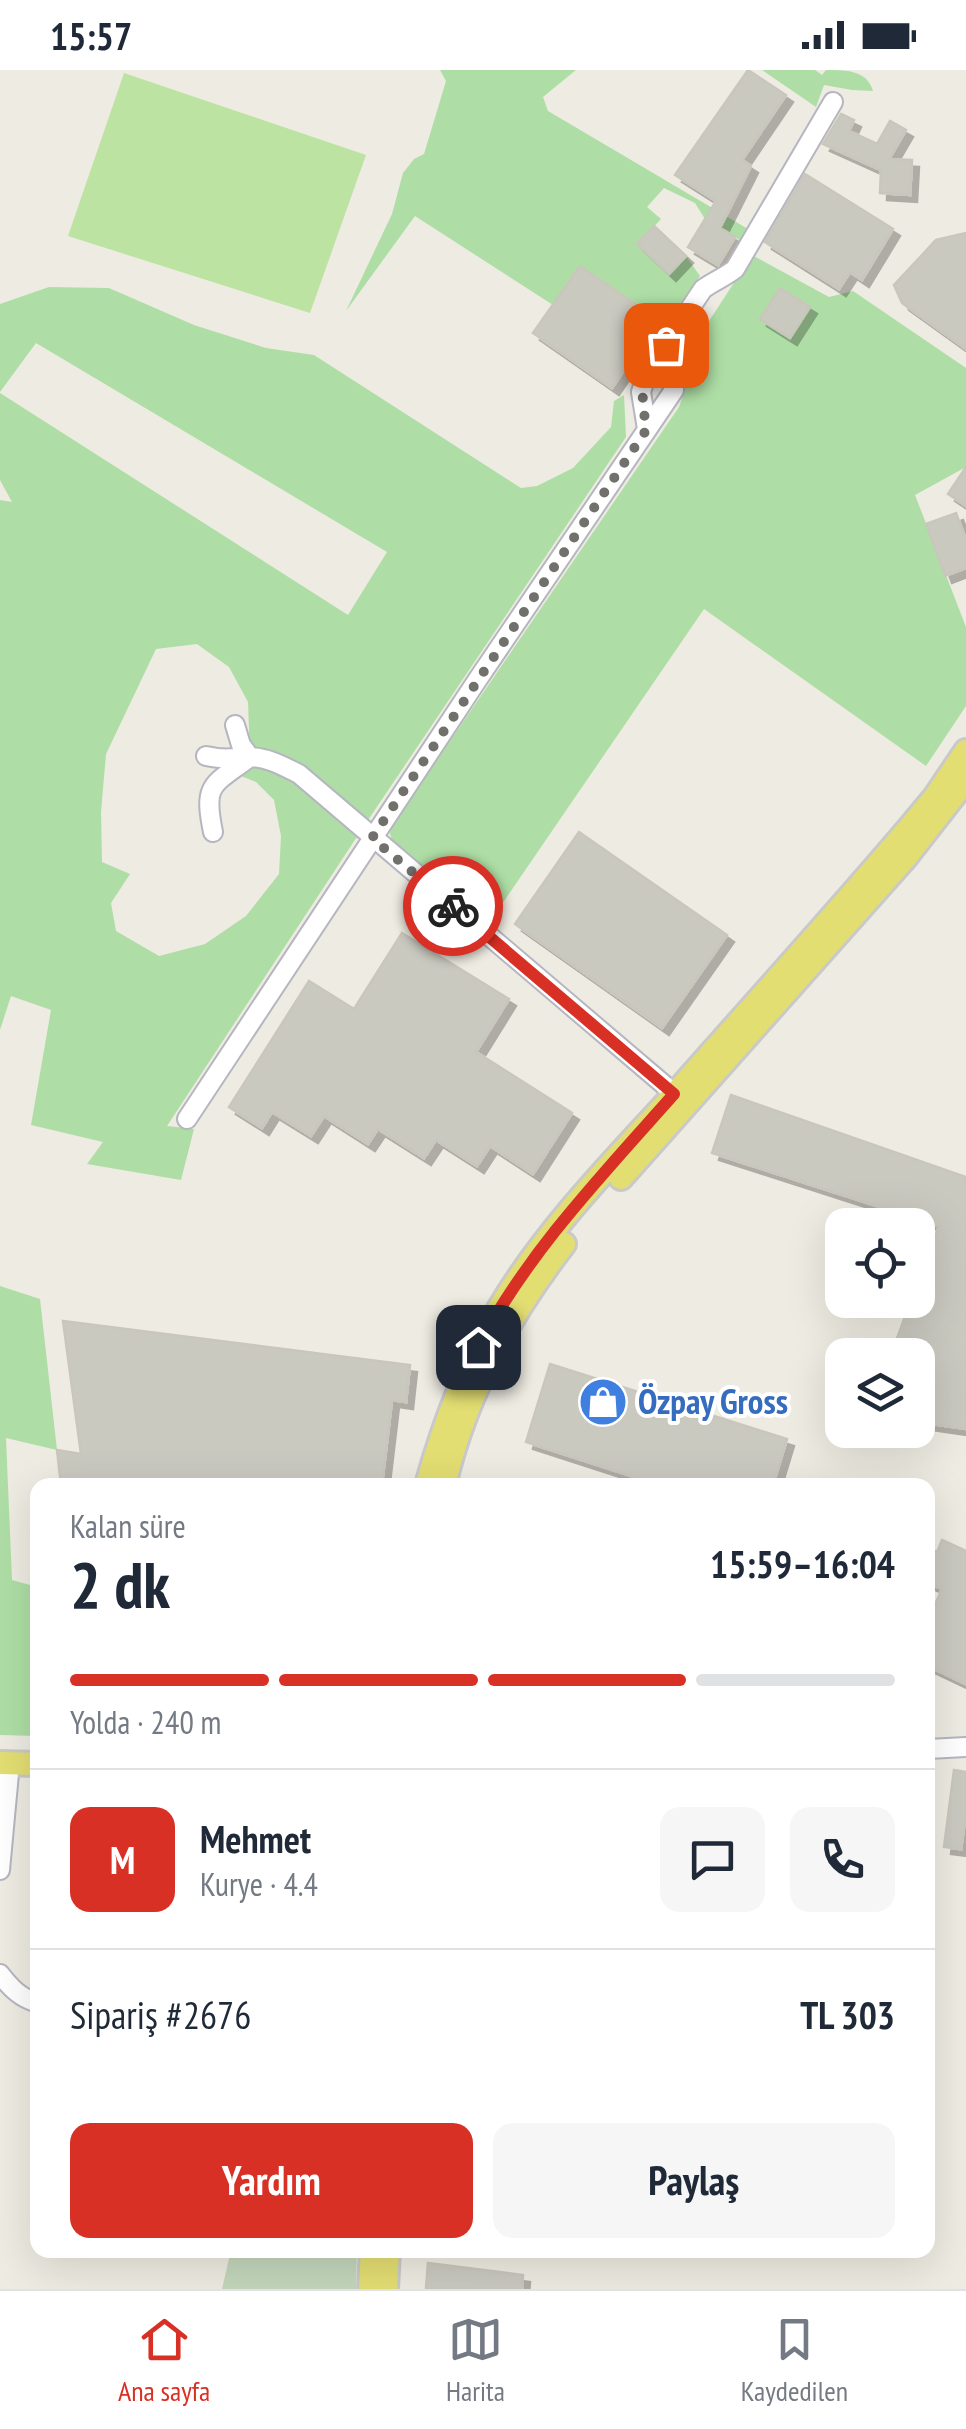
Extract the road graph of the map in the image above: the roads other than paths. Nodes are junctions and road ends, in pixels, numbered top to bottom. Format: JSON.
{"nodes":[{"id":1,"x":834,"y":102,"type":"dead end"},
{"id":2,"x":674,"y":390,"type":"dead end"},
{"id":3,"x":647,"y":429,"type":"junction"},
{"id":4,"x":235,"y":726,"type":"dead end"},
{"id":5,"x":966,"y":751,"type":"edge"},
{"id":6,"x":206,"y":756,"type":"dead end"},
{"id":7,"x":250,"y":757,"type":"junction"},
{"id":8,"x":966,"y":780,"type":"edge"},
{"id":9,"x":213,"y":832,"type":"dead end"},
{"id":10,"x":372,"y":838,"type":"junction"},
{"id":11,"x":681,"y":1099,"type":"junction"},
{"id":12,"x":186,"y":1118,"type":"dead end"},
{"id":13,"x":429,"y":1478,"type":"edge"},
{"id":14,"x":446,"y":1478,"type":"edge"},
{"id":15,"x":966,"y":1747,"type":"edge"},
{"id":16,"x":935,"y":1749,"type":"edge"},
{"id":17,"x":5,"y":1763,"type":"edge"},
{"id":18,"x":30,"y":1764,"type":"edge"},
{"id":19,"x":0,"y":1870,"type":"edge"},
{"id":20,"x":0,"y":1974,"type":"edge"},
{"id":21,"x":30,"y":2001,"type":"edge"},
{"id":22,"x":372,"y":2258,"type":"edge"},
{"id":23,"x":388,"y":2258,"type":"edge"},
{"id":24,"x":370,"y":2289,"type":"edge"},
{"id":25,"x":386,"y":2289,"type":"edge"}],
"edges":[{"from":1,"to":3,"type":"street"},
{"from":2,"to":3,"type":"street"},
{"from":3,"to":10,"type":"street"},
{"from":4,"to":7,"type":"street"},
{"from":5,"to":11,"type":"main road"},
{"from":6,"to":7,"type":"street"},
{"from":7,"to":9,"type":"street"},
{"from":7,"to":10,"type":"street"},
{"from":8,"to":11,"type":"main road"},
{"from":10,"to":11,"type":"street"},
{"from":10,"to":12,"type":"street"},
{"from":11,"to":13,"type":"main road"},
{"from":11,"to":14,"type":"main road"},
{"from":15,"to":16,"type":"street"},
{"from":17,"to":18,"type":"main road"},
{"from":17,"to":19,"type":"street"},
{"from":20,"to":21,"type":"street"},
{"from":22,"to":24,"type":"main road"},
{"from":23,"to":25,"type":"main road"}]}
